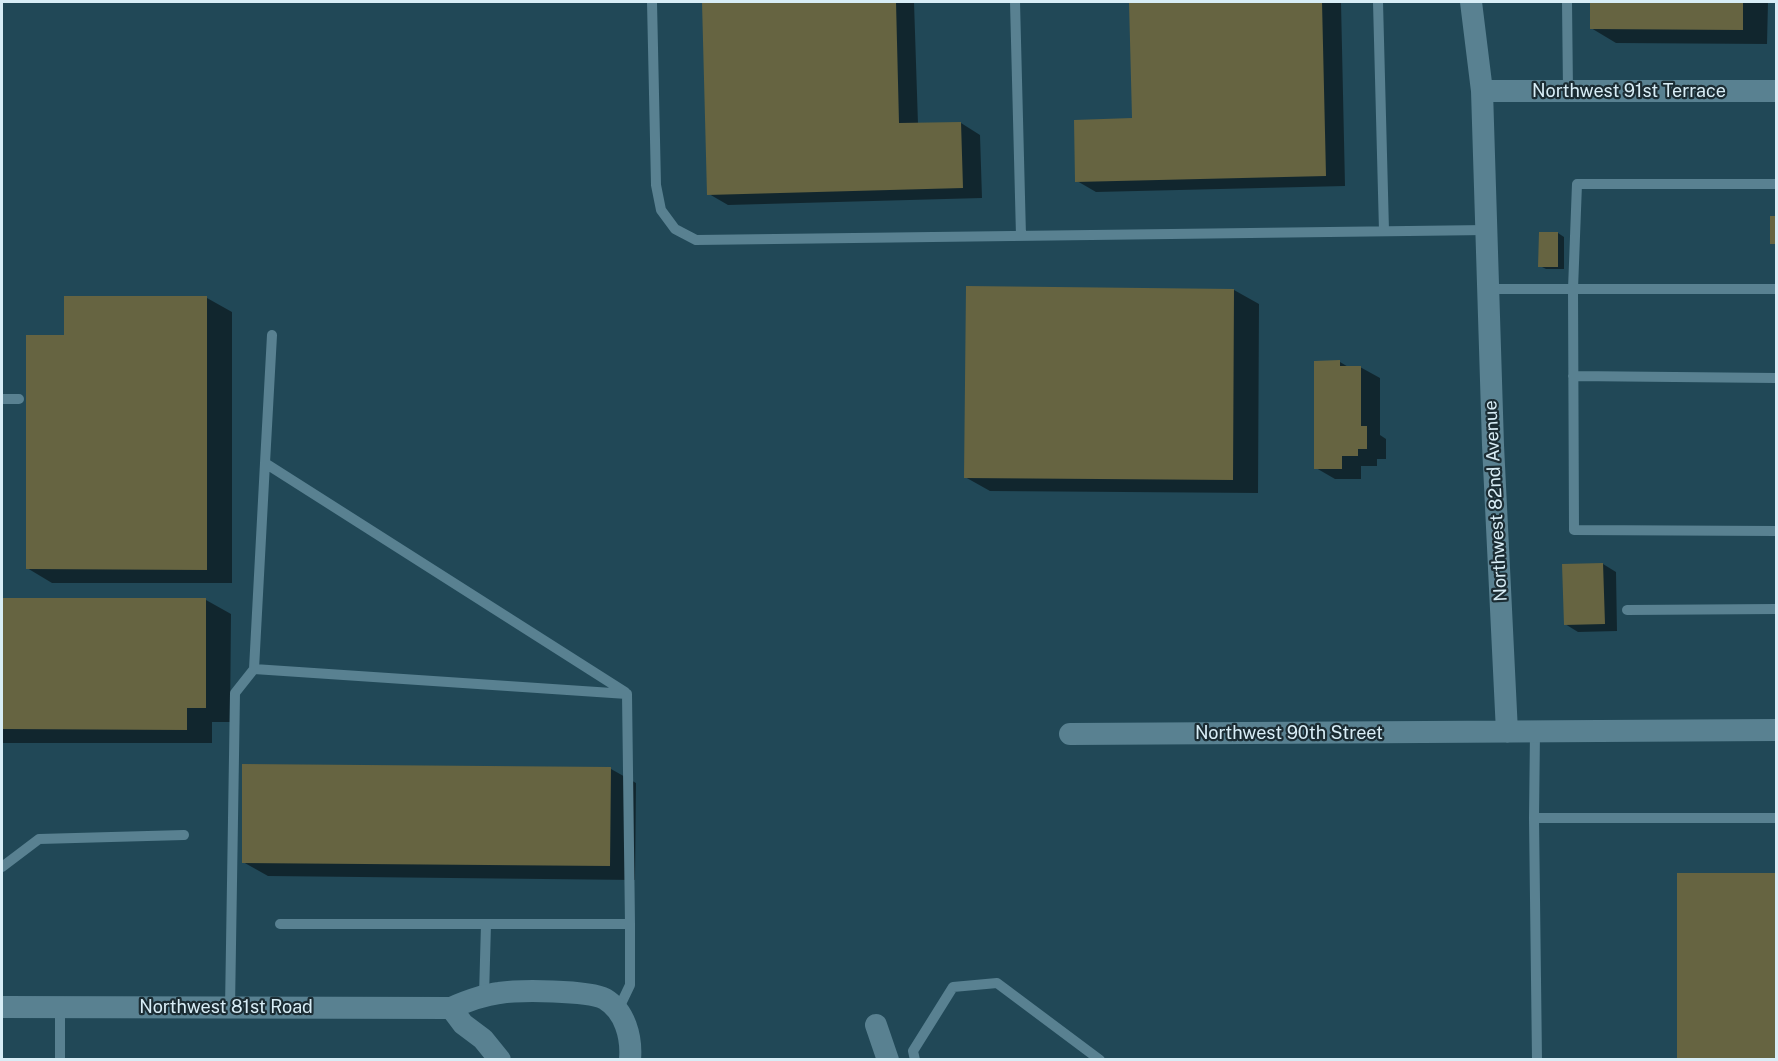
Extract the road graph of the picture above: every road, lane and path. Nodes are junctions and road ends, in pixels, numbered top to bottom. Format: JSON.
{"nodes":[{"id":1,"x":652,"y":2,"type":"edge"},
{"id":2,"x":1015,"y":2,"type":"edge"},
{"id":3,"x":1378,"y":2,"type":"edge"},
{"id":4,"x":1471,"y":2,"type":"edge"},
{"id":5,"x":1567,"y":2,"type":"edge"},
{"id":6,"x":1482,"y":91,"type":"junction"},
{"id":7,"x":1568,"y":91,"type":"junction"},
{"id":8,"x":1776,"y":91,"type":"edge"},
{"id":9,"x":1776,"y":184,"type":"edge"},
{"id":10,"x":1384,"y":231,"type":"junction"},
{"id":11,"x":1487,"y":231,"type":"junction"},
{"id":12,"x":1022,"y":236,"type":"junction"},
{"id":13,"x":1488,"y":288,"type":"junction"},
{"id":14,"x":1573,"y":288,"type":"junction"},
{"id":15,"x":1776,"y":289,"type":"edge"},
{"id":16,"x":272,"y":335,"type":"dead end"},
{"id":17,"x":1573,"y":376,"type":"junction"},
{"id":18,"x":1776,"y":378,"type":"edge"},
{"id":19,"x":2,"y":399,"type":"edge"},
{"id":20,"x":19,"y":399,"type":"dead end"},
{"id":21,"x":265,"y":463,"type":"junction"},
{"id":22,"x":1776,"y":531,"type":"edge"},
{"id":23,"x":1776,"y":609,"type":"edge"},
{"id":24,"x":1627,"y":610,"type":"dead end"},
{"id":25,"x":254,"y":669,"type":"junction"},
{"id":26,"x":627,"y":694,"type":"junction"},
{"id":27,"x":1776,"y":730,"type":"edge"},
{"id":28,"x":1507,"y":732,"type":"junction"},
{"id":29,"x":1535,"y":732,"type":"junction"},
{"id":30,"x":1070,"y":734,"type":"dead end"},
{"id":31,"x":1534,"y":818,"type":"junction"},
{"id":32,"x":1776,"y":818,"type":"edge"},
{"id":33,"x":184,"y":835,"type":"dead end"},
{"id":34,"x":2,"y":867,"type":"edge"},
{"id":35,"x":280,"y":924,"type":"dead end"},
{"id":36,"x":486,"y":924,"type":"junction"},
{"id":37,"x":630,"y":924,"type":"junction"},
{"id":38,"x":484,"y":996,"type":"junction"},
{"id":39,"x":2,"y":1007,"type":"edge"},
{"id":40,"x":60,"y":1007,"type":"junction"},
{"id":41,"x":230,"y":1008,"type":"junction"},
{"id":42,"x":451,"y":1008,"type":"junction"},
{"id":43,"x":618,"y":1010,"type":"junction"},
{"id":44,"x":876,"y":1025,"type":"dead end"},
{"id":45,"x":60,"y":1059,"type":"edge"},
{"id":46,"x":500,"y":1059,"type":"edge"},
{"id":47,"x":630,"y":1059,"type":"edge"},
{"id":48,"x":888,"y":1059,"type":"edge"},
{"id":49,"x":915,"y":1059,"type":"edge"},
{"id":50,"x":1100,"y":1059,"type":"edge"},
{"id":51,"x":1537,"y":1059,"type":"edge"}],
"edges":[{"from":1,"to":12,"type":"lane"},
{"from":2,"to":12,"type":"lane"},
{"from":3,"to":10,"type":"lane"},
{"from":4,"to":6,"type":"street","name":"Northwest 82nd Avenue"},
{"from":5,"to":7,"type":"lane"},
{"from":6,"to":7,"type":"street","name":"Northwest 91st Terrace"},
{"from":6,"to":11,"type":"street","name":"Northwest 82nd Avenue"},
{"from":7,"to":8,"type":"street","name":"Northwest 91st Terrace"},
{"from":9,"to":14,"type":"lane"},
{"from":10,"to":11,"type":"lane"},
{"from":10,"to":12,"type":"lane"},
{"from":11,"to":13,"type":"street","name":"Northwest 82nd Avenue"},
{"from":13,"to":14,"type":"lane"},
{"from":13,"to":28,"type":"street","name":"Northwest 82nd Avenue"},
{"from":14,"to":15,"type":"lane"},
{"from":14,"to":17,"type":"lane"},
{"from":16,"to":21,"type":"lane"},
{"from":17,"to":18,"type":"lane"},
{"from":17,"to":22,"type":"lane"},
{"from":19,"to":20,"type":"lane"},
{"from":21,"to":25,"type":"lane"},
{"from":21,"to":26,"type":"lane"},
{"from":23,"to":24,"type":"lane"},
{"from":25,"to":26,"type":"lane"},
{"from":25,"to":41,"type":"lane"},
{"from":26,"to":37,"type":"lane"},
{"from":27,"to":29,"type":"street"},
{"from":28,"to":29,"type":"street"},
{"from":28,"to":30,"type":"street","name":"Northwest 90th Street"},
{"from":29,"to":31,"type":"lane"},
{"from":31,"to":32,"type":"lane"},
{"from":31,"to":51,"type":"lane"},
{"from":33,"to":34,"type":"lane"},
{"from":35,"to":36,"type":"lane"},
{"from":36,"to":37,"type":"lane"},
{"from":36,"to":38,"type":"lane"},
{"from":37,"to":43,"type":"lane"},
{"from":38,"to":42,"type":"street","name":"Northwest 81st Road"},
{"from":38,"to":43,"type":"street","name":"Northwest 81st Road"},
{"from":39,"to":40,"type":"street","name":"Northwest 81st Road"},
{"from":40,"to":41,"type":"street","name":"Northwest 81st Road"},
{"from":40,"to":45,"type":"lane"},
{"from":41,"to":42,"type":"street","name":"Northwest 81st Road"},
{"from":42,"to":46,"type":"street"},
{"from":43,"to":47,"type":"street"},
{"from":44,"to":48,"type":"street"},
{"from":49,"to":50,"type":"lane"}]}
